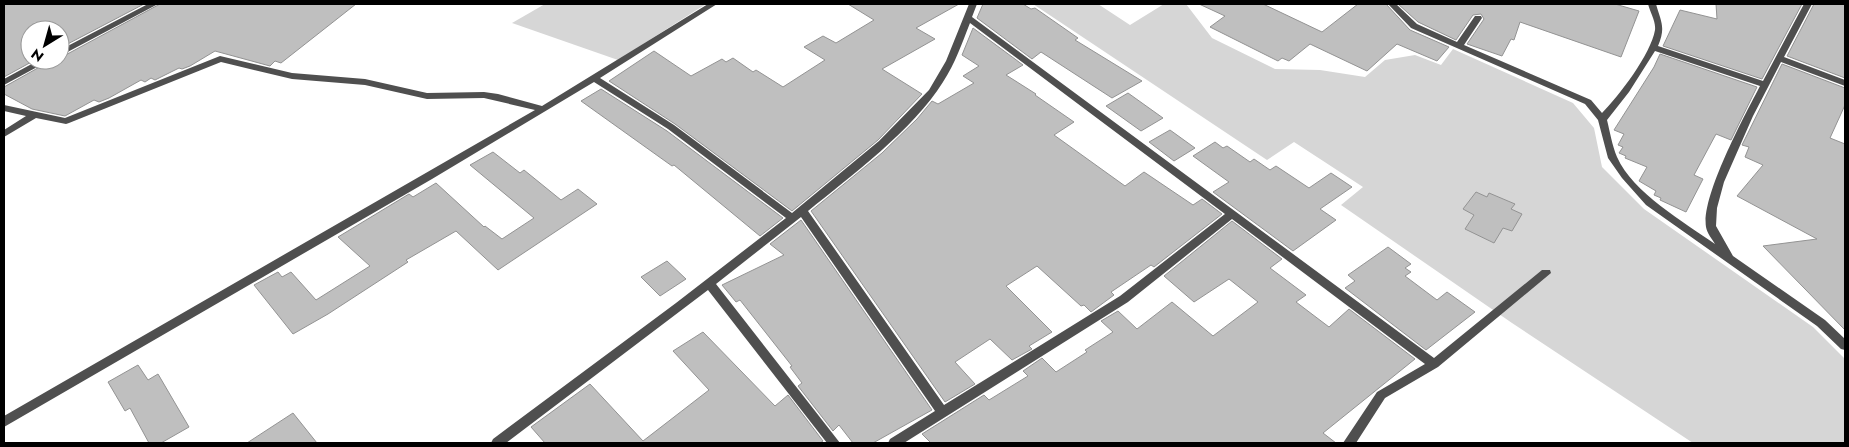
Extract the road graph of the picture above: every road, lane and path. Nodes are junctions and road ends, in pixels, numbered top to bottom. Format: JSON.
{"nodes":[{"id":1,"x":154,"y":4,"type":"edge"},
{"id":2,"x":714,"y":4,"type":"edge"},
{"id":3,"x":973,"y":4,"type":"edge"},
{"id":4,"x":1392,"y":4,"type":"edge"},
{"id":5,"x":1652,"y":4,"type":"edge"},
{"id":6,"x":1808,"y":4,"type":"edge"},
{"id":7,"x":967,"y":17,"type":"junction"},
{"id":8,"x":1478,"y":18,"type":"dead end"},
{"id":9,"x":1459,"y":45,"type":"junction"},
{"id":10,"x":1653,"y":47,"type":"junction"},
{"id":11,"x":70,"y":48,"type":"edge"},
{"id":12,"x":1780,"y":58,"type":"junction"},
{"id":13,"x":27,"y":70,"type":"edge"},
{"id":14,"x":595,"y":79,"type":"junction"},
{"id":15,"x":4,"y":82,"type":"edge"},
{"id":16,"x":1845,"y":83,"type":"edge"},
{"id":17,"x":1766,"y":85,"type":"junction"},
{"id":18,"x":4,"y":108,"type":"edge"},
{"id":19,"x":543,"y":110,"type":"junction"},
{"id":20,"x":34,"y":115,"type":"junction"},
{"id":21,"x":1602,"y":120,"type":"junction"},
{"id":22,"x":4,"y":134,"type":"edge"},
{"id":23,"x":1231,"y":214,"type":"junction"},
{"id":24,"x":797,"y":215,"type":"junction"},
{"id":25,"x":1730,"y":259,"type":"junction"},
{"id":26,"x":1546,"y":274,"type":"dead end"},
{"id":27,"x":710,"y":284,"type":"junction"},
{"id":28,"x":1845,"y":346,"type":"edge"},
{"id":29,"x":1434,"y":364,"type":"junction"},
{"id":30,"x":942,"y":412,"type":"junction"},
{"id":31,"x":4,"y":422,"type":"edge"},
{"id":32,"x":497,"y":443,"type":"edge"},
{"id":33,"x":834,"y":443,"type":"edge"},
{"id":34,"x":894,"y":443,"type":"edge"},
{"id":35,"x":1349,"y":443,"type":"edge"}],
"edges":[{"from":1,"to":11,"type":"street"},
{"from":2,"to":14,"type":"street"},
{"from":3,"to":7,"type":"street"},
{"from":4,"to":9,"type":"street"},
{"from":5,"to":10,"type":"street"},
{"from":6,"to":12,"type":"street"},
{"from":7,"to":23,"type":"street"},
{"from":7,"to":24,"type":"street"},
{"from":8,"to":9,"type":"street"},
{"from":9,"to":21,"type":"street"},
{"from":10,"to":17,"type":"street"},
{"from":10,"to":21,"type":"street"},
{"from":12,"to":16,"type":"street"},
{"from":12,"to":17,"type":"street"},
{"from":13,"to":15,"type":"street"},
{"from":14,"to":19,"type":"street"},
{"from":14,"to":24,"type":"street"},
{"from":17,"to":25,"type":"street"},
{"from":18,"to":20,"type":"street"},
{"from":19,"to":20,"type":"street"},
{"from":19,"to":31,"type":"street"},
{"from":20,"to":22,"type":"street"},
{"from":21,"to":25,"type":"street"},
{"from":23,"to":29,"type":"street"},
{"from":23,"to":30,"type":"street"},
{"from":24,"to":27,"type":"street"},
{"from":24,"to":30,"type":"street"},
{"from":25,"to":28,"type":"street"},
{"from":26,"to":29,"type":"street"},
{"from":27,"to":32,"type":"street"},
{"from":27,"to":33,"type":"street"},
{"from":29,"to":35,"type":"street"},
{"from":30,"to":34,"type":"street"}]}
